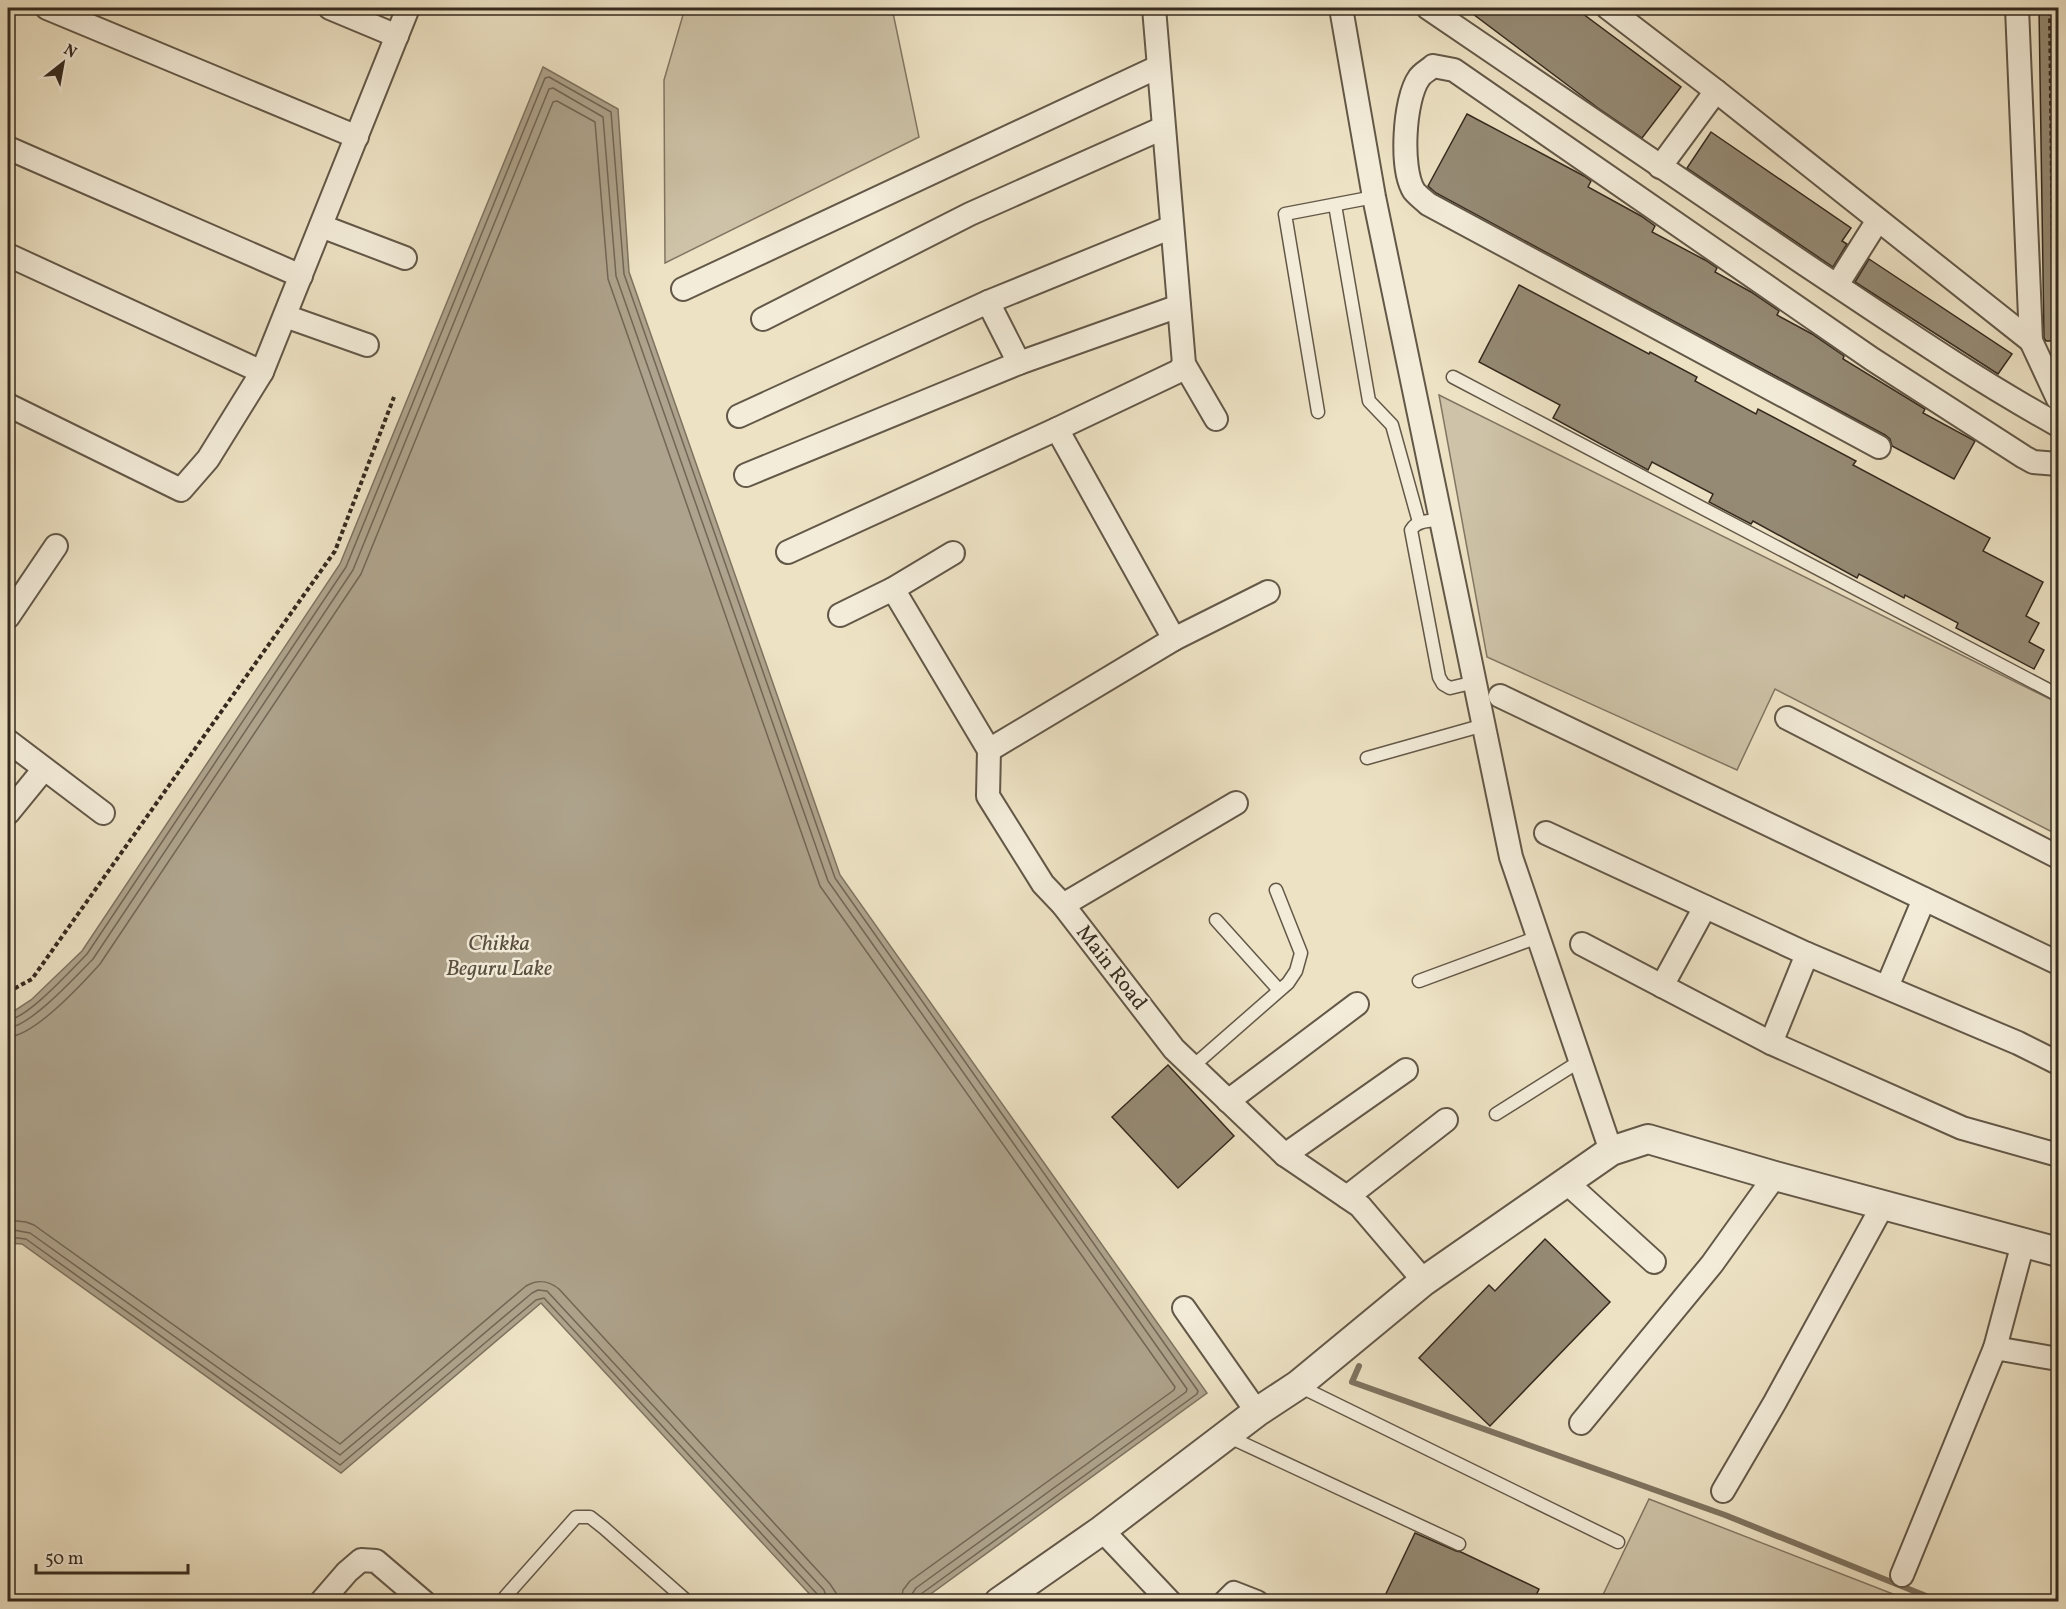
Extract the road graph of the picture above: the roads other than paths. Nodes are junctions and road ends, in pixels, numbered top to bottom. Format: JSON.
{"nodes":[{"id":1,"x":46,"y":8,"type":"edge"},
{"id":2,"x":330,"y":8,"type":"edge"},
{"id":3,"x":408,"y":8,"type":"edge"},
{"id":4,"x":1154,"y":8,"type":"edge"},
{"id":5,"x":1341,"y":8,"type":"edge"},
{"id":6,"x":1428,"y":8,"type":"edge"},
{"id":7,"x":1608,"y":8,"type":"edge"},
{"id":8,"x":2017,"y":8,"type":"edge"},
{"id":9,"x":397,"y":36,"type":"junction"},
{"id":10,"x":1158,"y":67,"type":"junction"},
{"id":11,"x":1716,"y":91,"type":"junction"},
{"id":12,"x":1163,"y":128,"type":"junction"},
{"id":13,"x":357,"y":137,"type":"junction"},
{"id":14,"x":8,"y":148,"type":"edge"},
{"id":15,"x":1660,"y":167,"type":"junction"},
{"id":16,"x":1374,"y":197,"type":"junction"},
{"id":17,"x":1335,"y":205,"type":"junction"},
{"id":18,"x":1878,"y":220,"type":"junction"},
{"id":19,"x":321,"y":226,"type":"junction"},
{"id":20,"x":1172,"y":227,"type":"junction"},
{"id":21,"x":8,"y":255,"type":"edge"},
{"id":22,"x":405,"y":258,"type":"dead end"},
{"id":23,"x":301,"y":276,"type":"junction"},
{"id":24,"x":1837,"y":285,"type":"junction"},
{"id":25,"x":683,"y":289,"type":"dead end"},
{"id":26,"x":988,"y":302,"type":"junction"},
{"id":27,"x":1179,"y":306,"type":"junction"},
{"id":28,"x":285,"y":316,"type":"junction"},
{"id":29,"x":763,"y":319,"type":"dead end"},
{"id":30,"x":2031,"y":341,"type":"junction"},
{"id":31,"x":367,"y":345,"type":"dead end"},
{"id":32,"x":1019,"y":363,"type":"junction"},
{"id":33,"x":1184,"y":364,"type":"junction"},
{"id":34,"x":262,"y":372,"type":"junction"},
{"id":35,"x":1453,"y":376,"type":"dead end"},
{"id":36,"x":2058,"y":399,"type":"edge"},
{"id":37,"x":8,"y":405,"type":"edge"},
{"id":38,"x":1318,"y":412,"type":"dead end"},
{"id":39,"x":739,"y":416,"type":"dead end"},
{"id":40,"x":1216,"y":419,"type":"dead end"},
{"id":41,"x":2058,"y":425,"type":"edge"},
{"id":42,"x":1057,"y":429,"type":"junction"},
{"id":43,"x":1879,"y":447,"type":"dead end"},
{"id":44,"x":2058,"y":464,"type":"edge"},
{"id":45,"x":746,"y":475,"type":"dead end"},
{"id":46,"x":1430,"y":521,"type":"junction"},
{"id":47,"x":56,"y":546,"type":"dead end"},
{"id":48,"x":788,"y":552,"type":"dead end"},
{"id":49,"x":952,"y":553,"type":"dead end"},
{"id":50,"x":893,"y":589,"type":"junction"},
{"id":51,"x":1268,"y":592,"type":"dead end"},
{"id":52,"x":840,"y":615,"type":"dead end"},
{"id":53,"x":8,"y":617,"type":"edge"},
{"id":54,"x":1174,"y":639,"type":"junction"},
{"id":55,"x":1475,"y":682,"type":"junction"},
{"id":56,"x":2058,"y":695,"type":"edge"},
{"id":57,"x":1500,"y":696,"type":"dead end"},
{"id":58,"x":1786,"y":718,"type":"dead end"},
{"id":59,"x":1484,"y":726,"type":"junction"},
{"id":60,"x":8,"y":741,"type":"edge"},
{"id":61,"x":989,"y":750,"type":"junction"},
{"id":62,"x":1367,"y":758,"type":"dead end"},
{"id":63,"x":44,"y":769,"type":"junction"},
{"id":64,"x":1236,"y":803,"type":"dead end"},
{"id":65,"x":8,"y":813,"type":"edge"},
{"id":66,"x":103,"y":813,"type":"dead end"},
{"id":67,"x":1546,"y":833,"type":"dead end"},
{"id":68,"x":2058,"y":857,"type":"edge"},
{"id":69,"x":1276,"y":890,"type":"dead end"},
{"id":70,"x":1924,"y":898,"type":"junction"},
{"id":71,"x":1063,"y":905,"type":"junction"},
{"id":72,"x":1705,"y":907,"type":"junction"},
{"id":73,"x":1216,"y":920,"type":"dead end"},
{"id":74,"x":1538,"y":937,"type":"junction"},
{"id":75,"x":1582,"y":944,"type":"dead end"},
{"id":76,"x":1807,"y":954,"type":"junction"},
{"id":77,"x":2058,"y":963,"type":"edge"},
{"id":78,"x":1419,"y":981,"type":"dead end"},
{"id":79,"x":1662,"y":986,"type":"junction"},
{"id":80,"x":1887,"y":987,"type":"junction"},
{"id":81,"x":1279,"y":990,"type":"junction"},
{"id":82,"x":1357,"y":1005,"type":"dead end"},
{"id":83,"x":1771,"y":1043,"type":"junction"},
{"id":84,"x":1581,"y":1061,"type":"junction"},
{"id":85,"x":2058,"y":1063,"type":"edge"},
{"id":86,"x":1192,"y":1067,"type":"junction"},
{"id":87,"x":1406,"y":1070,"type":"dead end"},
{"id":88,"x":1228,"y":1101,"type":"junction"},
{"id":89,"x":1496,"y":1114,"type":"dead end"},
{"id":90,"x":1446,"y":1120,"type":"dead end"},
{"id":91,"x":1611,"y":1151,"type":"junction"},
{"id":92,"x":1285,"y":1155,"type":"junction"},
{"id":93,"x":2058,"y":1155,"type":"edge"},
{"id":94,"x":1775,"y":1176,"type":"junction"},
{"id":95,"x":1566,"y":1182,"type":"junction"},
{"id":96,"x":1347,"y":1197,"type":"junction"},
{"id":97,"x":1883,"y":1205,"type":"junction"},
{"id":98,"x":2023,"y":1243,"type":"junction"},
{"id":99,"x":2058,"y":1252,"type":"edge"},
{"id":100,"x":1654,"y":1262,"type":"dead end"},
{"id":101,"x":1424,"y":1281,"type":"junction"},
{"id":102,"x":1184,"y":1308,"type":"dead end"},
{"id":103,"x":1995,"y":1348,"type":"junction"},
{"id":104,"x":2058,"y":1359,"type":"edge"},
{"id":105,"x":1298,"y":1385,"type":"junction"},
{"id":106,"x":1257,"y":1412,"type":"junction"},
{"id":107,"x":1581,"y":1423,"type":"dead end"},
{"id":108,"x":1226,"y":1435,"type":"junction"},
{"id":109,"x":1723,"y":1491,"type":"dead end"},
{"id":110,"x":1102,"y":1530,"type":"junction"},
{"id":111,"x":1618,"y":1542,"type":"dead end"},
{"id":112,"x":1459,"y":1544,"type":"dead end"},
{"id":113,"x":1902,"y":1575,"type":"dead end"},
{"id":114,"x":321,"y":1602,"type":"edge"},
{"id":115,"x":424,"y":1602,"type":"edge"},
{"id":116,"x":504,"y":1602,"type":"edge"},
{"id":117,"x":688,"y":1602,"type":"edge"},
{"id":118,"x":999,"y":1602,"type":"edge"},
{"id":119,"x":1170,"y":1602,"type":"edge"},
{"id":120,"x":1225,"y":1602,"type":"edge"},
{"id":121,"x":1257,"y":1602,"type":"edge"}],
"edges":[{"from":1,"to":13,"type":"street"},
{"from":2,"to":9,"type":"street"},
{"from":3,"to":9,"type":"street"},
{"from":4,"to":10,"type":"street"},
{"from":5,"to":16,"type":"street"},
{"from":6,"to":15,"type":"street"},
{"from":7,"to":11,"type":"street"},
{"from":8,"to":30,"type":"street"},
{"from":9,"to":13,"type":"street"},
{"from":10,"to":12,"type":"street"},
{"from":10,"to":25,"type":"street"},
{"from":11,"to":15,"type":"street"},
{"from":11,"to":18,"type":"street"},
{"from":12,"to":20,"type":"street"},
{"from":12,"to":29,"type":"street"},
{"from":13,"to":19,"type":"street"},
{"from":14,"to":23,"type":"street"},
{"from":15,"to":24,"type":"street"},
{"from":16,"to":17,"type":"lane"},
{"from":16,"to":46,"type":"street"},
{"from":17,"to":38,"type":"lane"},
{"from":17,"to":46,"type":"lane"},
{"from":18,"to":24,"type":"street"},
{"from":18,"to":30,"type":"street"},
{"from":19,"to":22,"type":"street"},
{"from":19,"to":23,"type":"street"},
{"from":20,"to":26,"type":"street"},
{"from":20,"to":27,"type":"street"},
{"from":21,"to":34,"type":"street"},
{"from":23,"to":28,"type":"street"},
{"from":24,"to":41,"type":"street"},
{"from":26,"to":32,"type":"street"},
{"from":26,"to":39,"type":"street"},
{"from":27,"to":32,"type":"street"},
{"from":27,"to":33,"type":"street"},
{"from":28,"to":31,"type":"street"},
{"from":28,"to":34,"type":"street"},
{"from":30,"to":36,"type":"street"},
{"from":32,"to":45,"type":"street"},
{"from":33,"to":40,"type":"street"},
{"from":33,"to":42,"type":"street"},
{"from":34,"to":37,"type":"street"},
{"from":35,"to":56,"type":"lane"},
{"from":42,"to":48,"type":"street"},
{"from":42,"to":54,"type":"street"},
{"from":43,"to":44,"type":"street"},
{"from":46,"to":55,"type":"street"},
{"from":46,"to":55,"type":"lane"},
{"from":47,"to":53,"type":"street"},
{"from":49,"to":50,"type":"street"},
{"from":50,"to":52,"type":"street"},
{"from":50,"to":61,"type":"street"},
{"from":51,"to":54,"type":"street"},
{"from":54,"to":61,"type":"street"},
{"from":55,"to":59,"type":"street"},
{"from":57,"to":70,"type":"street"},
{"from":58,"to":68,"type":"street"},
{"from":59,"to":62,"type":"lane"},
{"from":59,"to":74,"type":"street"},
{"from":60,"to":63,"type":"street"},
{"from":61,"to":71,"type":"street","name":"Main Road"},
{"from":63,"to":65,"type":"street"},
{"from":63,"to":66,"type":"street"},
{"from":64,"to":71,"type":"street"},
{"from":67,"to":72,"type":"street"},
{"from":69,"to":81,"type":"lane"},
{"from":70,"to":77,"type":"street"},
{"from":70,"to":80,"type":"street"},
{"from":71,"to":86,"type":"street","name":"Main Road"},
{"from":72,"to":76,"type":"street"},
{"from":72,"to":79,"type":"street"},
{"from":73,"to":81,"type":"lane"},
{"from":74,"to":78,"type":"lane"},
{"from":74,"to":84,"type":"street"},
{"from":75,"to":79,"type":"street"},
{"from":76,"to":80,"type":"street"},
{"from":76,"to":83,"type":"street"},
{"from":79,"to":83,"type":"street"},
{"from":80,"to":85,"type":"street"},
{"from":81,"to":86,"type":"lane"},
{"from":82,"to":88,"type":"street"},
{"from":83,"to":93,"type":"street"},
{"from":84,"to":89,"type":"lane"},
{"from":84,"to":91,"type":"street"},
{"from":86,"to":88,"type":"street","name":"Main Road"},
{"from":87,"to":92,"type":"street"},
{"from":88,"to":92,"type":"street","name":"Main Road"},
{"from":90,"to":96,"type":"street"},
{"from":91,"to":94,"type":"street"},
{"from":91,"to":95,"type":"street"},
{"from":92,"to":96,"type":"street","name":"Main Road"},
{"from":94,"to":97,"type":"street"},
{"from":94,"to":107,"type":"street"},
{"from":95,"to":100,"type":"street"},
{"from":95,"to":101,"type":"street"},
{"from":96,"to":101,"type":"street","name":"Main Road"},
{"from":97,"to":98,"type":"street"},
{"from":97,"to":109,"type":"street"},
{"from":98,"to":99,"type":"street"},
{"from":98,"to":103,"type":"street"},
{"from":101,"to":105,"type":"street"},
{"from":102,"to":106,"type":"street"},
{"from":103,"to":104,"type":"street"},
{"from":103,"to":113,"type":"street"},
{"from":105,"to":106,"type":"street"},
{"from":105,"to":111,"type":"lane"},
{"from":106,"to":108,"type":"street"},
{"from":108,"to":110,"type":"street"},
{"from":108,"to":112,"type":"lane"},
{"from":110,"to":118,"type":"street"},
{"from":110,"to":119,"type":"street"},
{"from":114,"to":115,"type":"street"},
{"from":116,"to":117,"type":"lane"},
{"from":120,"to":121,"type":"street"}]}
